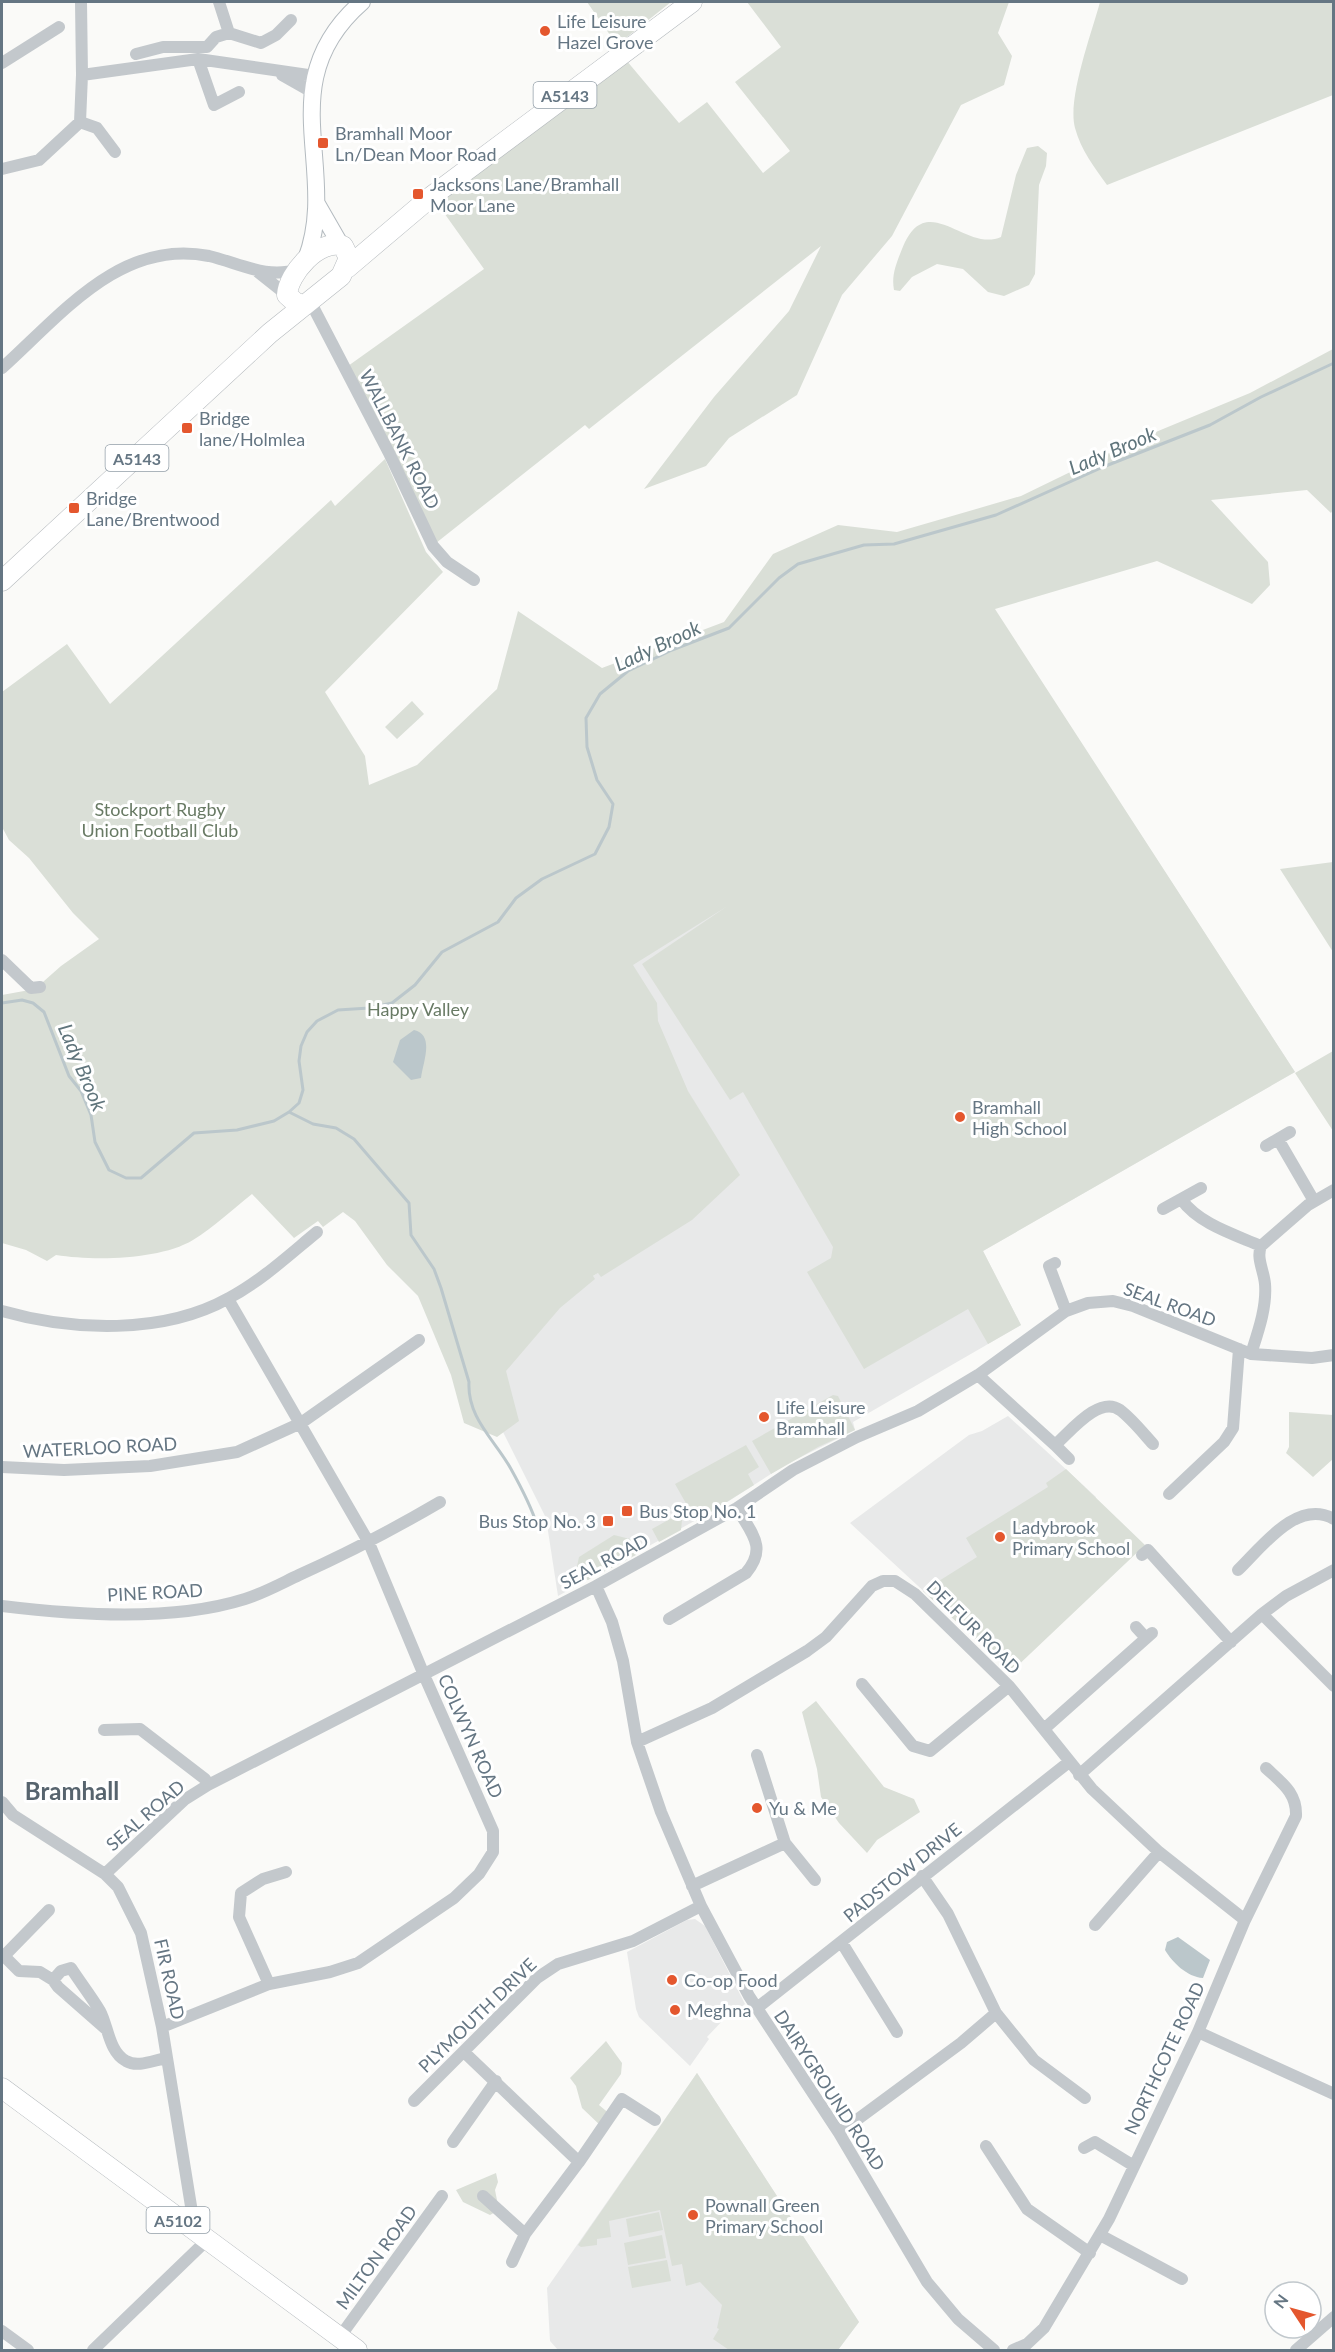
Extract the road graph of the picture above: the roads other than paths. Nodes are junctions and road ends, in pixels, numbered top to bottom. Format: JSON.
{"nodes":[{"id":1,"x":81,"y":2,"type":"edge"},
{"id":2,"x":219,"y":2,"type":"edge"},
{"id":3,"x":362,"y":2,"type":"edge"},
{"id":4,"x":692,"y":2,"type":"edge"},
{"id":5,"x":291,"y":20,"type":"dead end"},
{"id":6,"x":59,"y":27,"type":"dead end"},
{"id":7,"x":228,"y":33,"type":"junction"},
{"id":8,"x":136,"y":54,"type":"dead end"},
{"id":9,"x":198,"y":59,"type":"junction"},
{"id":10,"x":2,"y":63,"type":"edge"},
{"id":11,"x":82,"y":75,"type":"junction"},
{"id":12,"x":313,"y":84,"type":"junction"},
{"id":13,"x":239,"y":92,"type":"dead end"},
{"id":14,"x":80,"y":122,"type":"junction"},
{"id":15,"x":115,"y":152,"type":"dead end"},
{"id":16,"x":2,"y":169,"type":"edge"},
{"id":17,"x":440,"y":190,"type":"junction"},
{"id":18,"x":317,"y":204,"type":"junction"},
{"id":19,"x":341,"y":245,"type":"junction"},
{"id":20,"x":302,"y":266,"type":"junction"},
{"id":21,"x":347,"y":268,"type":"junction"},
{"id":22,"x":257,"y":271,"type":"junction"},
{"id":23,"x":297,"y":299,"type":"junction"},
{"id":24,"x":2,"y":368,"type":"edge"},
{"id":25,"x":474,"y":580,"type":"dead end"},
{"id":26,"x":2,"y":581,"type":"edge"},
{"id":27,"x":2,"y":960,"type":"edge"},
{"id":28,"x":40,"y":987,"type":"dead end"},
{"id":29,"x":1290,"y":1131,"type":"dead end"},
{"id":30,"x":1278,"y":1138,"type":"junction"},
{"id":31,"x":1266,"y":1146,"type":"dead end"},
{"id":32,"x":1201,"y":1188,"type":"dead end"},
{"id":33,"x":1334,"y":1190,"type":"edge"},
{"id":34,"x":1180,"y":1199,"type":"junction"},
{"id":35,"x":1314,"y":1201,"type":"junction"},
{"id":36,"x":1164,"y":1209,"type":"dead end"},
{"id":37,"x":317,"y":1232,"type":"dead end"},
{"id":38,"x":1261,"y":1246,"type":"junction"},
{"id":39,"x":1055,"y":1263,"type":"dead end"},
{"id":40,"x":228,"y":1299,"type":"junction"},
{"id":41,"x":2,"y":1311,"type":"edge"},
{"id":42,"x":1066,"y":1311,"type":"junction"},
{"id":43,"x":419,"y":1340,"type":"dead end"},
{"id":44,"x":1245,"y":1352,"type":"junction"},
{"id":45,"x":1334,"y":1355,"type":"edge"},
{"id":46,"x":978,"y":1375,"type":"junction"},
{"id":47,"x":301,"y":1423,"type":"junction"},
{"id":48,"x":1153,"y":1444,"type":"dead end"},
{"id":49,"x":1055,"y":1445,"type":"junction"},
{"id":50,"x":1069,"y":1459,"type":"dead end"},
{"id":51,"x":2,"y":1467,"type":"edge"},
{"id":52,"x":1169,"y":1494,"type":"dead end"},
{"id":53,"x":440,"y":1502,"type":"dead end"},
{"id":54,"x":737,"y":1508,"type":"junction"},
{"id":55,"x":1334,"y":1519,"type":"edge"},
{"id":56,"x":369,"y":1543,"type":"junction"},
{"id":57,"x":1142,"y":1555,"type":"dead end"},
{"id":58,"x":1238,"y":1570,"type":"dead end"},
{"id":59,"x":1334,"y":1570,"type":"edge"},
{"id":60,"x":596,"y":1586,"type":"junction"},
{"id":61,"x":2,"y":1606,"type":"edge"},
{"id":62,"x":1262,"y":1614,"type":"junction"},
{"id":63,"x":669,"y":1619,"type":"dead end"},
{"id":64,"x":1136,"y":1627,"type":"dead end"},
{"id":65,"x":1231,"y":1642,"type":"junction"},
{"id":66,"x":424,"y":1675,"type":"junction"},
{"id":67,"x":862,"y":1684,"type":"dead end"},
{"id":68,"x":1009,"y":1686,"type":"junction"},
{"id":69,"x":1334,"y":1686,"type":"edge"},
{"id":70,"x":1044,"y":1729,"type":"junction"},
{"id":71,"x":104,"y":1730,"type":"dead end"},
{"id":72,"x":637,"y":1742,"type":"junction"},
{"id":73,"x":757,"y":1755,"type":"dead end"},
{"id":74,"x":1068,"y":1762,"type":"junction"},
{"id":75,"x":1266,"y":1768,"type":"dead end"},
{"id":76,"x":1079,"y":1775,"type":"junction"},
{"id":77,"x":208,"y":1785,"type":"junction"},
{"id":78,"x":3,"y":1807,"type":"edge"},
{"id":79,"x":785,"y":1843,"type":"junction"},
{"id":80,"x":1159,"y":1852,"type":"junction"},
{"id":81,"x":286,"y":1872,"type":"dead end"},
{"id":82,"x":105,"y":1874,"type":"junction"},
{"id":83,"x":922,"y":1876,"type":"junction"},
{"id":84,"x":815,"y":1880,"type":"dead end"},
{"id":85,"x":692,"y":1886,"type":"junction"},
{"id":86,"x":701,"y":1906,"type":"junction"},
{"id":87,"x":49,"y":1910,"type":"dead end"},
{"id":88,"x":1245,"y":1920,"type":"junction"},
{"id":89,"x":1095,"y":1925,"type":"dead end"},
{"id":90,"x":842,"y":1943,"type":"junction"},
{"id":91,"x":53,"y":1980,"type":"junction"},
{"id":92,"x":269,"y":1984,"type":"junction"},
{"id":93,"x":757,"y":2008,"type":"junction"},
{"id":94,"x":996,"y":2013,"type":"junction"},
{"id":95,"x":162,"y":2026,"type":"junction"},
{"id":96,"x":107,"y":2030,"type":"junction"},
{"id":97,"x":897,"y":2032,"type":"dead end"},
{"id":98,"x":1198,"y":2032,"type":"junction"},
{"id":99,"x":465,"y":2053,"type":"junction"},
{"id":100,"x":167,"y":2058,"type":"junction"},
{"id":101,"x":496,"y":2081,"type":"junction"},
{"id":102,"x":2,"y":2088,"type":"edge"},
{"id":103,"x":1334,"y":2094,"type":"edge"},
{"id":104,"x":1085,"y":2098,"type":"dead end"},
{"id":105,"x":414,"y":2101,"type":"dead end"},
{"id":106,"x":655,"y":2120,"type":"dead end"},
{"id":107,"x":839,"y":2133,"type":"junction"},
{"id":108,"x":453,"y":2142,"type":"dead end"},
{"id":109,"x":986,"y":2146,"type":"dead end"},
{"id":110,"x":1084,"y":2148,"type":"dead end"},
{"id":111,"x":579,"y":2163,"type":"junction"},
{"id":112,"x":1134,"y":2166,"type":"junction"},
{"id":113,"x":442,"y":2196,"type":"dead end"},
{"id":114,"x":483,"y":2196,"type":"dead end"},
{"id":115,"x":186,"y":2226,"type":"junction"},
{"id":116,"x":525,"y":2234,"type":"junction"},
{"id":117,"x":1100,"y":2235,"type":"junction"},
{"id":118,"x":206,"y":2241,"type":"junction"},
{"id":119,"x":1089,"y":2253,"type":"junction"},
{"id":120,"x":512,"y":2262,"type":"dead end"},
{"id":121,"x":1182,"y":2279,"type":"dead end"},
{"id":122,"x":1334,"y":2317,"type":"edge"},
{"id":123,"x":2,"y":2331,"type":"edge"},
{"id":124,"x":339,"y":2338,"type":"junction"},
{"id":125,"x":28,"y":2350,"type":"edge"},
{"id":126,"x":93,"y":2350,"type":"edge"},
{"id":127,"x":357,"y":2350,"type":"edge"},
{"id":128,"x":994,"y":2350,"type":"edge"},
{"id":129,"x":1013,"y":2350,"type":"edge"},
{"id":130,"x":1296,"y":2350,"type":"edge"}],
"edges":[{"from":1,"to":11,"type":"street"},
{"from":2,"to":7,"type":"street"},
{"from":3,"to":12,"type":"street"},
{"from":4,"to":17,"type":"main road","number":"A5143"},
{"from":5,"to":7,"type":"street"},
{"from":6,"to":10,"type":"street"},
{"from":7,"to":8,"type":"street"},
{"from":9,"to":11,"type":"street"},
{"from":9,"to":12,"type":"street"},
{"from":9,"to":13,"type":"street"},
{"from":11,"to":14,"type":"street"},
{"from":12,"to":18,"type":"street"},
{"from":14,"to":15,"type":"street"},
{"from":14,"to":16,"type":"street"},
{"from":17,"to":19,"type":"main road","number":"A5143"},
{"from":17,"to":21,"type":"main road","number":"A5143"},
{"from":18,"to":19,"type":"street"},
{"from":18,"to":20,"type":"street"},
{"from":19,"to":20,"type":"main road"},
{"from":19,"to":21,"type":"main road"},
{"from":20,"to":22,"type":"street"},
{"from":20,"to":23,"type":"main road"},
{"from":21,"to":23,"type":"main road"},
{"from":22,"to":23,"type":"street"},
{"from":22,"to":24,"type":"street"},
{"from":23,"to":25,"type":"street","name":"WALLBANK ROAD"},
{"from":23,"to":26,"type":"main road","number":"A5143"},
{"from":27,"to":28,"type":"street"},
{"from":29,"to":30,"type":"street"},
{"from":30,"to":31,"type":"street"},
{"from":30,"to":35,"type":"street"},
{"from":32,"to":34,"type":"street"},
{"from":33,"to":35,"type":"street"},
{"from":34,"to":36,"type":"street"},
{"from":34,"to":38,"type":"street"},
{"from":35,"to":38,"type":"street"},
{"from":37,"to":40,"type":"street"},
{"from":38,"to":44,"type":"street"},
{"from":39,"to":42,"type":"street"},
{"from":40,"to":41,"type":"street"},
{"from":40,"to":47,"type":"street","name":"COLWYN ROAD"},
{"from":42,"to":44,"type":"street","name":"SEAL ROAD"},
{"from":42,"to":46,"type":"street","name":"SEAL ROAD"},
{"from":43,"to":47,"type":"street","name":"WATERLOO ROAD"},
{"from":44,"to":45,"type":"street","name":"SEAL ROAD"},
{"from":44,"to":52,"type":"street"},
{"from":46,"to":49,"type":"street"},
{"from":46,"to":54,"type":"street","name":"SEAL ROAD"},
{"from":47,"to":51,"type":"street","name":"WATERLOO ROAD"},
{"from":47,"to":56,"type":"street","name":"COLWYN ROAD"},
{"from":48,"to":49,"type":"street"},
{"from":49,"to":50,"type":"street"},
{"from":53,"to":56,"type":"street","name":"PINE ROAD"},
{"from":54,"to":60,"type":"street","name":"SEAL ROAD"},
{"from":54,"to":63,"type":"street"},
{"from":55,"to":58,"type":"street"},
{"from":56,"to":61,"type":"street","name":"PINE ROAD"},
{"from":56,"to":66,"type":"street","name":"COLWYN ROAD"},
{"from":57,"to":65,"type":"street"},
{"from":59,"to":62,"type":"street"},
{"from":60,"to":66,"type":"street","name":"SEAL ROAD"},
{"from":60,"to":72,"type":"street","name":"DAIRYGROUND ROAD"},
{"from":62,"to":65,"type":"street"},
{"from":62,"to":69,"type":"street"},
{"from":64,"to":70,"type":"street"},
{"from":65,"to":76,"type":"street"},
{"from":66,"to":77,"type":"street","name":"SEAL ROAD"},
{"from":66,"to":92,"type":"street","name":"COLWYN ROAD"},
{"from":67,"to":68,"type":"street"},
{"from":68,"to":70,"type":"street","name":"DELFUR ROAD"},
{"from":68,"to":72,"type":"street","name":"DELFUR ROAD"},
{"from":70,"to":74,"type":"street","name":"DELFUR ROAD"},
{"from":71,"to":77,"type":"street"},
{"from":72,"to":85,"type":"street","name":"DAIRYGROUND ROAD"},
{"from":73,"to":79,"type":"street"},
{"from":74,"to":76,"type":"street","name":"DELFUR ROAD"},
{"from":74,"to":83,"type":"street","name":"PADSTOW DRIVE"},
{"from":75,"to":88,"type":"street","name":"NORTHCOTE ROAD"},
{"from":76,"to":80,"type":"street","name":"DELFUR ROAD"},
{"from":77,"to":82,"type":"street","name":"SEAL ROAD"},
{"from":78,"to":82,"type":"street","name":"FIR ROAD"},
{"from":79,"to":84,"type":"street"},
{"from":79,"to":85,"type":"street"},
{"from":80,"to":88,"type":"street","name":"DELFUR ROAD"},
{"from":80,"to":89,"type":"street"},
{"from":81,"to":92,"type":"street"},
{"from":82,"to":95,"type":"street","name":"FIR ROAD"},
{"from":83,"to":90,"type":"street","name":"PADSTOW DRIVE"},
{"from":83,"to":94,"type":"street"},
{"from":85,"to":86,"type":"street","name":"DAIRYGROUND ROAD"},
{"from":86,"to":93,"type":"street","name":"DAIRYGROUND ROAD"},
{"from":86,"to":99,"type":"street","name":"PLYMOUTH DRIVE"},
{"from":87,"to":91,"type":"street"},
{"from":88,"to":98,"type":"street","name":"NORTHCOTE ROAD"},
{"from":90,"to":93,"type":"street","name":"PADSTOW DRIVE"},
{"from":90,"to":97,"type":"street"},
{"from":91,"to":96,"type":"street"},
{"from":91,"to":96,"type":"street"},
{"from":92,"to":95,"type":"street","name":"COLWYN ROAD"},
{"from":93,"to":107,"type":"street","name":"DAIRYGROUND ROAD"},
{"from":94,"to":104,"type":"street"},
{"from":94,"to":107,"type":"street"},
{"from":95,"to":100,"type":"street","name":"FIR ROAD"},
{"from":96,"to":100,"type":"street"},
{"from":98,"to":103,"type":"street"},
{"from":98,"to":112,"type":"street","name":"NORTHCOTE ROAD"},
{"from":99,"to":101,"type":"street"},
{"from":99,"to":105,"type":"street","name":"PLYMOUTH DRIVE"},
{"from":100,"to":115,"type":"street","name":"FIR ROAD"},
{"from":101,"to":108,"type":"street"},
{"from":101,"to":111,"type":"street"},
{"from":102,"to":115,"type":"main road","number":"A5102"},
{"from":106,"to":111,"type":"street"},
{"from":107,"to":128,"type":"street","name":"DAIRYGROUND ROAD"},
{"from":109,"to":119,"type":"street"},
{"from":110,"to":112,"type":"street"},
{"from":111,"to":116,"type":"street"},
{"from":112,"to":117,"type":"street","name":"NORTHCOTE ROAD"},
{"from":113,"to":124,"type":"street","name":"MILTON ROAD"},
{"from":114,"to":116,"type":"street"},
{"from":115,"to":118,"type":"main road","number":"A5102"},
{"from":116,"to":120,"type":"street"},
{"from":117,"to":119,"type":"street","name":"NORTHCOTE ROAD"},
{"from":117,"to":121,"type":"street"},
{"from":118,"to":124,"type":"main road","number":"A5102"},
{"from":118,"to":126,"type":"street"},
{"from":119,"to":129,"type":"street","name":"NORTHCOTE ROAD"},
{"from":122,"to":130,"type":"street"},
{"from":123,"to":125,"type":"street"},
{"from":124,"to":127,"type":"main road","number":"A5102"}]}
